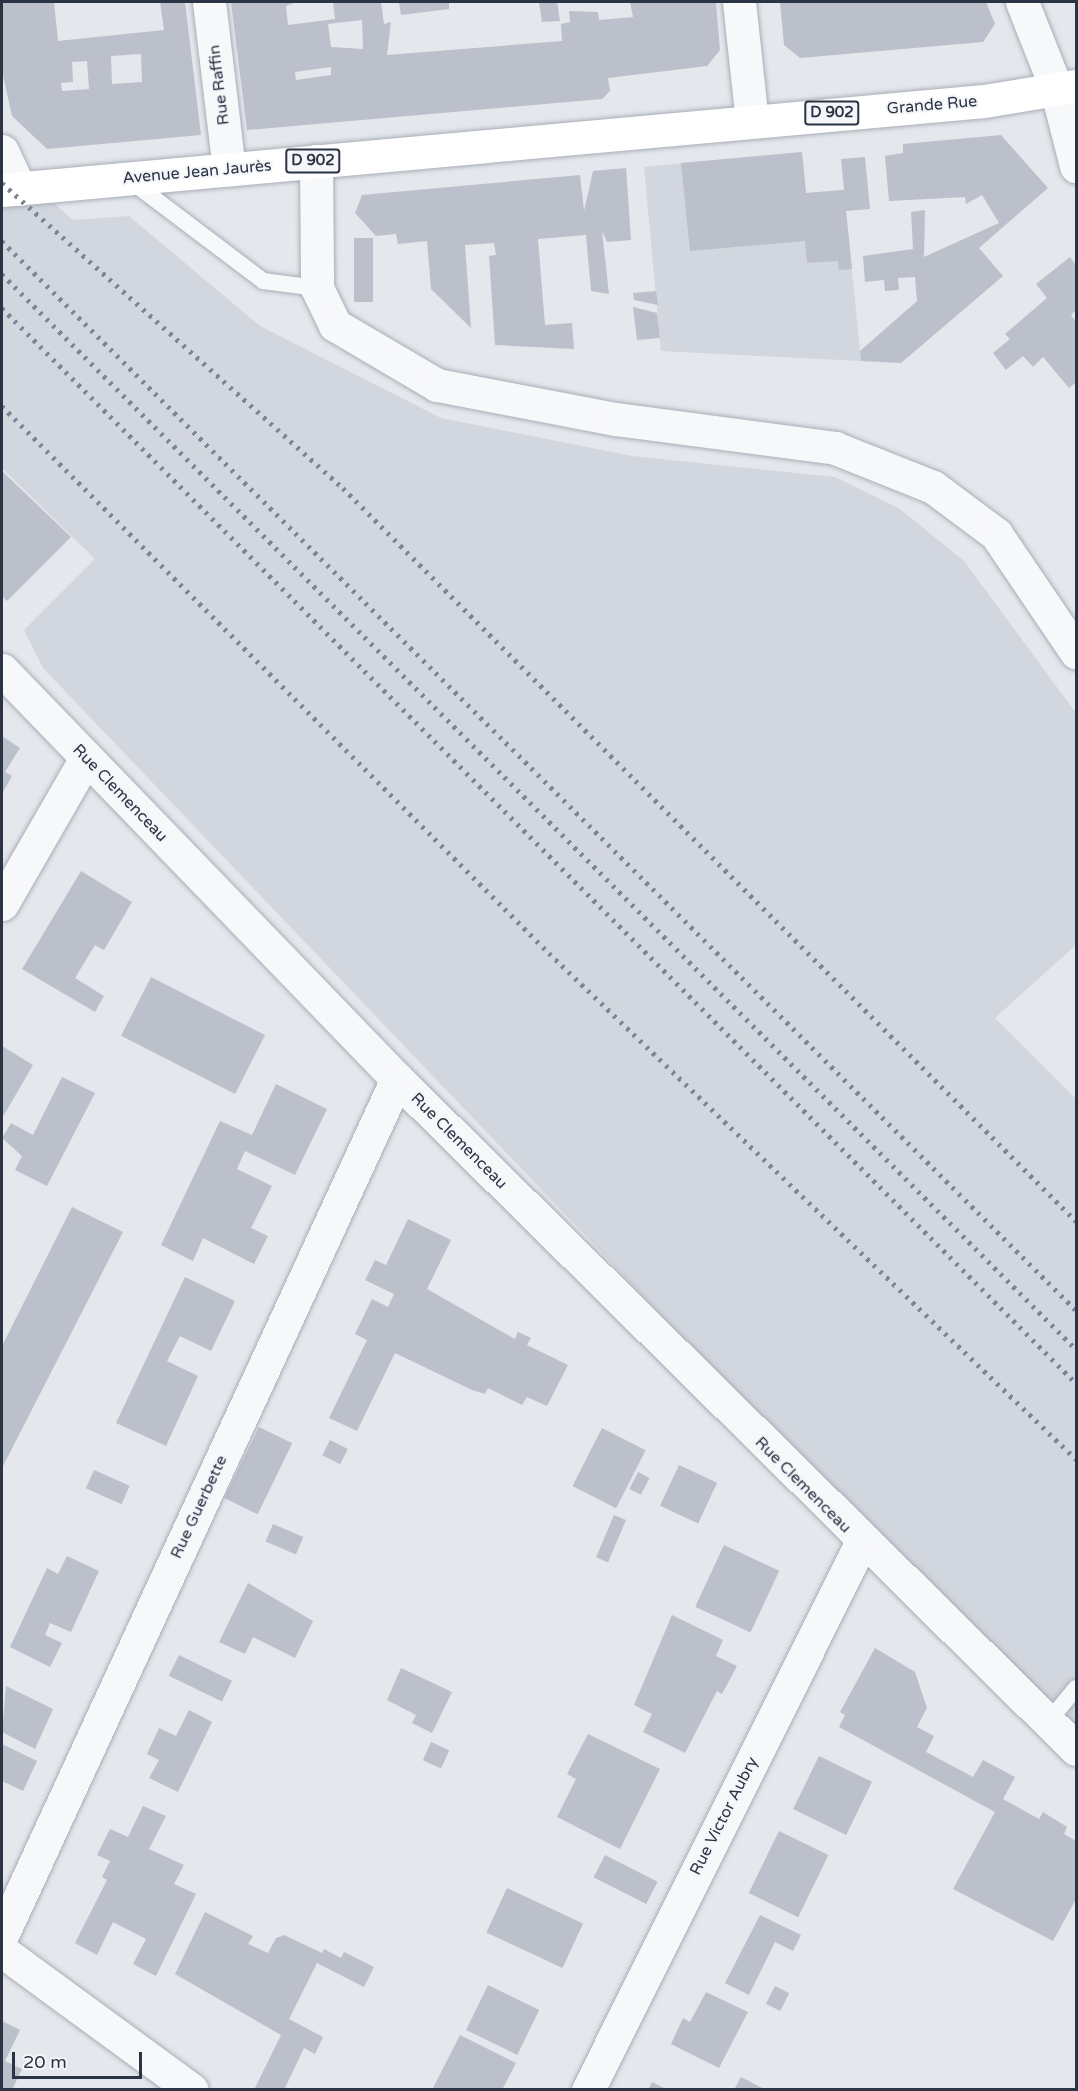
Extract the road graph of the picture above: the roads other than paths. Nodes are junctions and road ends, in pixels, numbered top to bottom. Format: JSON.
{"nodes":[{"id":1,"x":209,"y":2,"type":"edge"},
{"id":2,"x":740,"y":2,"type":"edge"},
{"id":3,"x":1022,"y":2,"type":"edge"},
{"id":4,"x":1066,"y":87,"type":"edge"},
{"id":5,"x":752,"y":121,"type":"junction"},
{"id":6,"x":607,"y":135,"type":"joint"},
{"id":7,"x":2,"y":151,"type":"edge"},
{"id":8,"x":316,"y":161,"type":"junction"},
{"id":9,"x":1077,"y":166,"type":"edge"},
{"id":10,"x":229,"y":169,"type":"junction"},
{"id":11,"x":128,"y":179,"type":"junction"},
{"id":12,"x":11,"y":190,"type":"edge"},
{"id":13,"x":317,"y":288,"type":"junction"},
{"id":14,"x":1077,"y":652,"type":"edge"},
{"id":15,"x":2,"y":670,"type":"edge"},
{"id":16,"x":86,"y":758,"type":"junction"},
{"id":17,"x":2,"y":904,"type":"edge"},
{"id":18,"x":397,"y":1079,"type":"junction"},
{"id":19,"x":861,"y":1543,"type":"junction"},
{"id":20,"x":1077,"y":1688,"type":"edge"},
{"id":21,"x":1048,"y":1722,"type":"junction"},
{"id":22,"x":1077,"y":1749,"type":"edge"},
{"id":23,"x":2,"y":1935,"type":"edge"},
{"id":24,"x":2,"y":1951,"type":"edge"},
{"id":25,"x":192,"y":2090,"type":"edge"},
{"id":26,"x":588,"y":2090,"type":"edge"}],
"edges":[{"from":1,"to":10,"type":"street","name":"Rue Raffin"},
{"from":2,"to":5,"type":"street"},
{"from":3,"to":4,"type":"street"},
{"from":4,"to":5,"type":"main road","name":"Grande Rue","number":"D 902"},
{"from":4,"to":9,"type":"street"},
{"from":5,"to":6,"type":"main road","name":"Grande Rue","number":"D 902"},
{"from":6,"to":8,"type":"main road","name":"Avenue Jean Jaurès","number":"D 902"},
{"from":7,"to":12,"type":"street"},
{"from":8,"to":10,"type":"main road","name":"Avenue Jean Jaurès","number":"D 902"},
{"from":8,"to":13,"type":"street"},
{"from":10,"to":11,"type":"main road","name":"Avenue Jean Jaurès","number":"D 902"},
{"from":11,"to":12,"type":"main road","name":"Avenue Jean Jaurès","number":"D 902"},
{"from":11,"to":13,"type":"lane"},
{"from":13,"to":14,"type":"street"},
{"from":15,"to":16,"type":"street","name":"Rue Clemenceau"},
{"from":16,"to":17,"type":"street"},
{"from":16,"to":18,"type":"street","name":"Rue Clemenceau"},
{"from":18,"to":19,"type":"street","name":"Rue Clemenceau"},
{"from":18,"to":23,"type":"street","name":"Rue Guerbette"},
{"from":19,"to":21,"type":"street","name":"Rue Clemenceau"},
{"from":19,"to":26,"type":"street","name":"Rue Victor Aubry"},
{"from":20,"to":21,"type":"lane"},
{"from":21,"to":22,"type":"street","name":"Rue Clemenceau"},
{"from":24,"to":25,"type":"street"}]}
